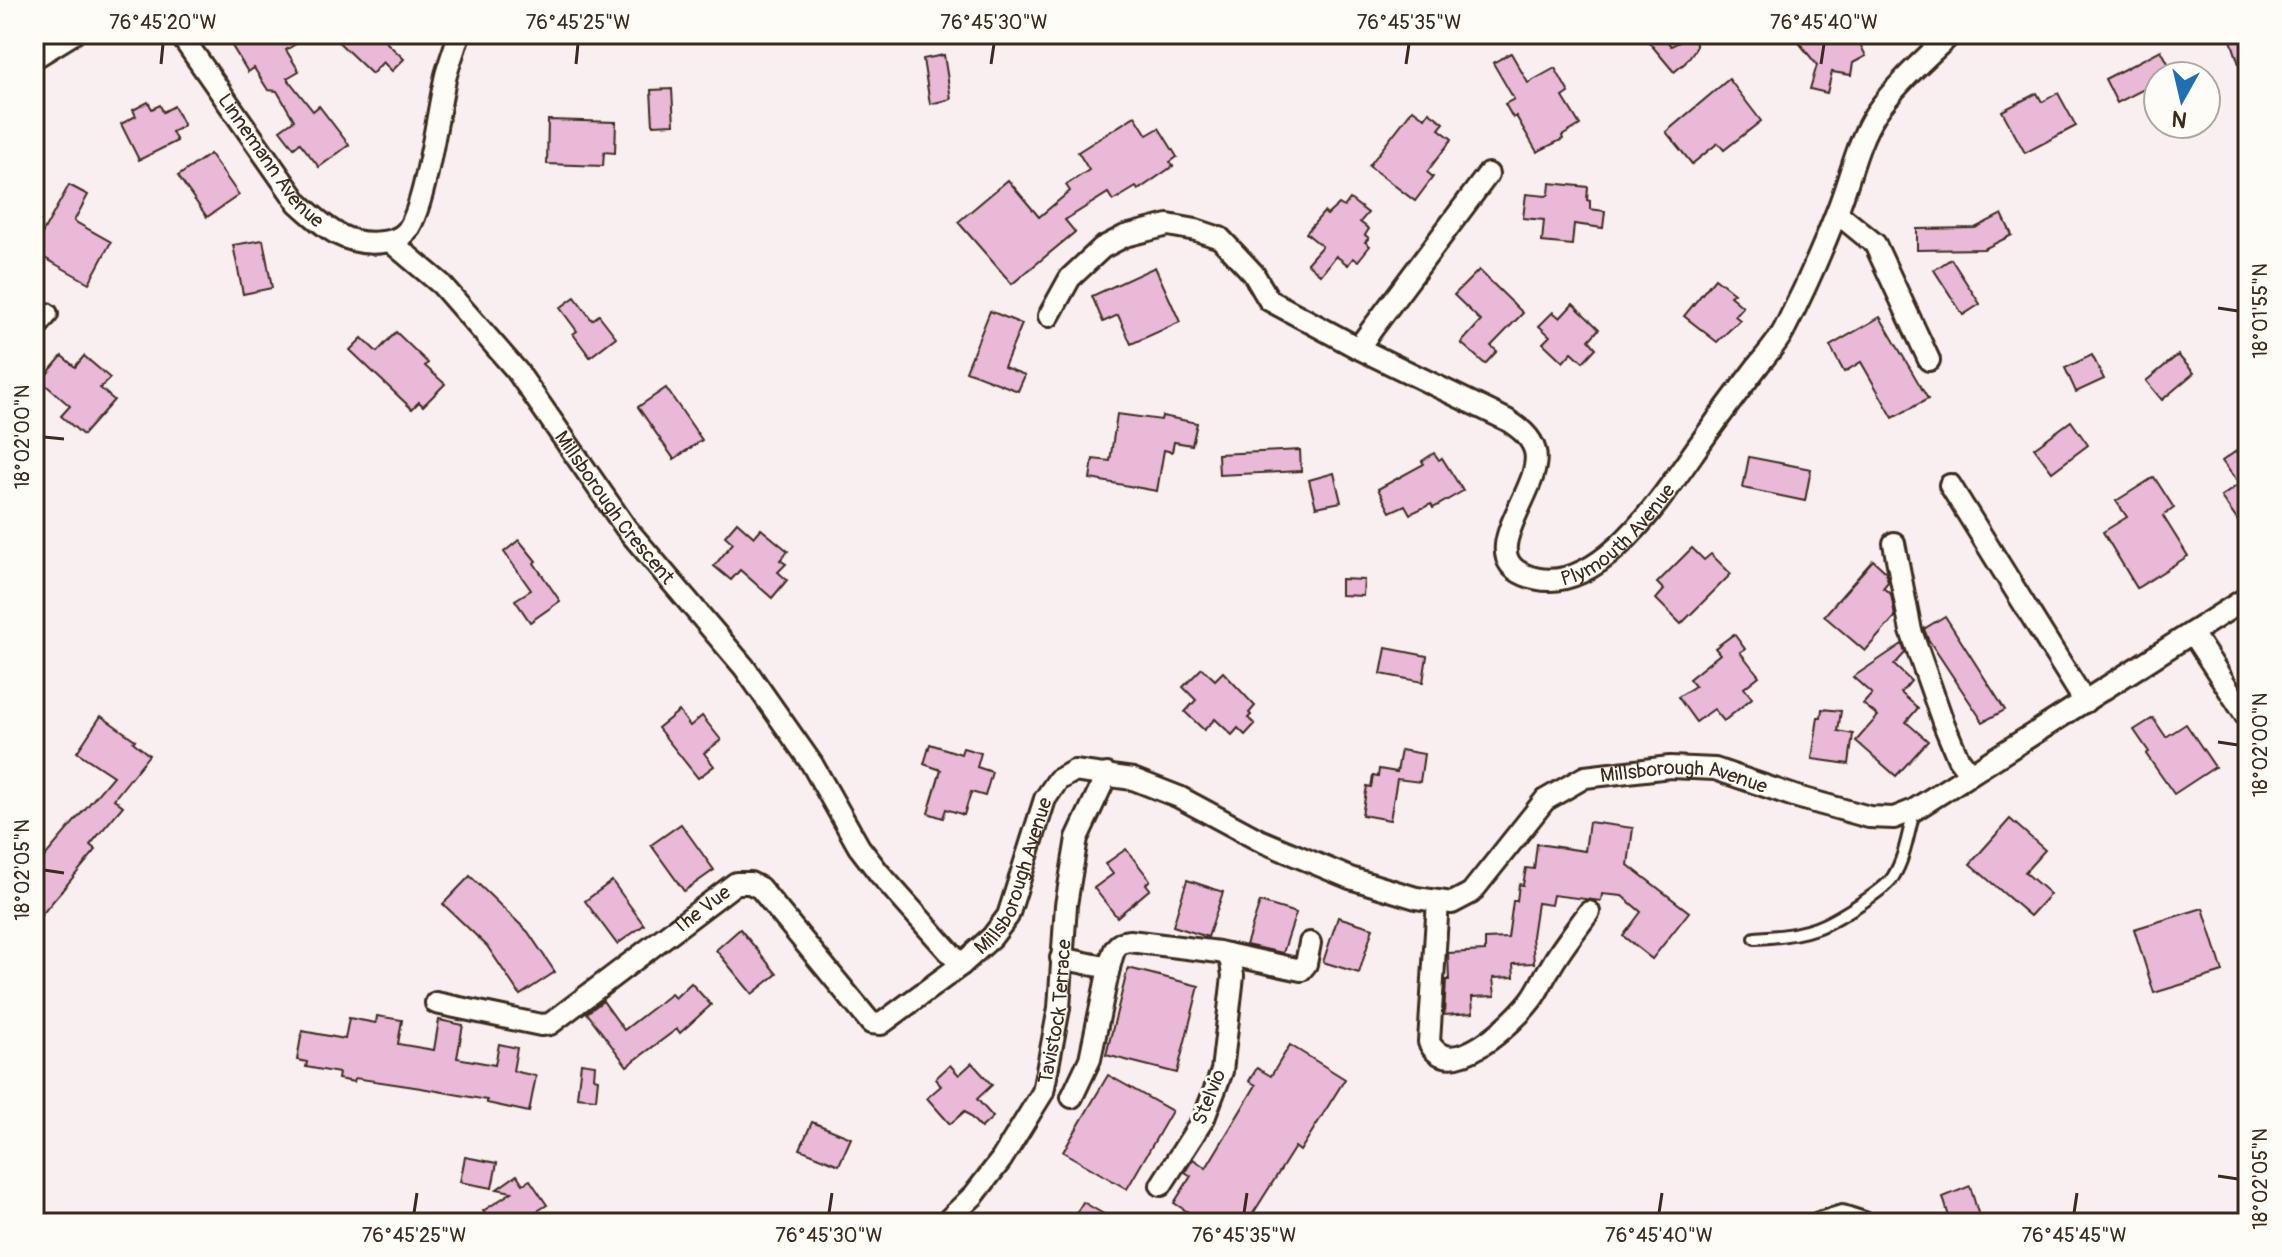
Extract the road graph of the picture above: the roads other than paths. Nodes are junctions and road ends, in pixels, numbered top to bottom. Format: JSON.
{"nodes":[{"id":1,"x":73,"y":34,"type":"edge"},
{"id":2,"x":180,"y":34,"type":"edge"},
{"id":3,"x":459,"y":34,"type":"edge"},
{"id":4,"x":1951,"y":34,"type":"edge"},
{"id":5,"x":34,"y":58,"type":"edge"},
{"id":6,"x":1488,"y":174,"type":"dead end"},
{"id":7,"x":1837,"y":213,"type":"junction"},
{"id":8,"x":390,"y":241,"type":"junction"},
{"id":9,"x":1049,"y":316,"type":"dead end"},
{"id":10,"x":1358,"y":348,"type":"junction"},
{"id":11,"x":1929,"y":360,"type":"dead end"},
{"id":12,"x":1950,"y":485,"type":"dead end"},
{"id":13,"x":1894,"y":543,"type":"dead end"},
{"id":14,"x":2248,"y":597,"type":"edge"},
{"id":15,"x":2192,"y":633,"type":"junction"},
{"id":16,"x":2085,"y":702,"type":"junction"},
{"id":17,"x":2248,"y":719,"type":"edge"},
{"id":18,"x":1107,"y":774,"type":"junction"},
{"id":19,"x":1970,"y":774,"type":"junction"},
{"id":20,"x":1914,"y":810,"type":"junction"},
{"id":21,"x":1438,"y":901,"type":"junction"},
{"id":22,"x":1589,"y":912,"type":"dead end"},
{"id":23,"x":1755,"y":938,"type":"dead end"},
{"id":24,"x":1310,"y":943,"type":"dead end"},
{"id":25,"x":1227,"y":954,"type":"junction"},
{"id":26,"x":1061,"y":958,"type":"junction"},
{"id":27,"x":961,"y":965,"type":"junction"},
{"id":28,"x":1109,"y":968,"type":"junction"},
{"id":29,"x":436,"y":1003,"type":"dead end"},
{"id":30,"x":1072,"y":1097,"type":"dead end"},
{"id":31,"x":1161,"y":1185,"type":"dead end"},
{"id":32,"x":945,"y":1223,"type":"edge"},
{"id":33,"x":1819,"y":1223,"type":"edge"},
{"id":34,"x":1864,"y":1223,"type":"edge"}],
"edges":[{"from":1,"to":5,"type":"street"},
{"from":2,"to":8,"type":"street","name":"Linnemann Avenue"},
{"from":3,"to":8,"type":"street"},
{"from":4,"to":7,"type":"street","name":"Plymouth Avenue"},
{"from":6,"to":10,"type":"street"},
{"from":7,"to":10,"type":"street","name":"Plymouth Avenue"},
{"from":7,"to":11,"type":"street"},
{"from":8,"to":27,"type":"street","name":"Millsborough Crescent"},
{"from":9,"to":10,"type":"street","name":"Plymouth Avenue"},
{"from":12,"to":16,"type":"street"},
{"from":13,"to":19,"type":"street"},
{"from":14,"to":15,"type":"street","name":"Millsborough Avenue"},
{"from":15,"to":16,"type":"street","name":"Millsborough Avenue"},
{"from":15,"to":17,"type":"street"},
{"from":16,"to":19,"type":"street","name":"Millsborough Avenue"},
{"from":18,"to":21,"type":"street","name":"Millsborough Avenue"},
{"from":18,"to":26,"type":"street","name":"Tavistock Terrace"},
{"from":18,"to":27,"type":"street","name":"Millsborough Avenue"},
{"from":19,"to":20,"type":"street","name":"Millsborough Avenue"},
{"from":20,"to":21,"type":"street","name":"Millsborough Avenue"},
{"from":20,"to":23,"type":"lane"},
{"from":21,"to":22,"type":"street"},
{"from":24,"to":25,"type":"street"},
{"from":25,"to":28,"type":"street"},
{"from":25,"to":31,"type":"street","name":"Stelvio"},
{"from":26,"to":28,"type":"street"},
{"from":26,"to":32,"type":"street","name":"Tavistock Terrace"},
{"from":27,"to":29,"type":"street","name":"The Vue"},
{"from":28,"to":30,"type":"street"},
{"from":33,"to":34,"type":"street"}]}
